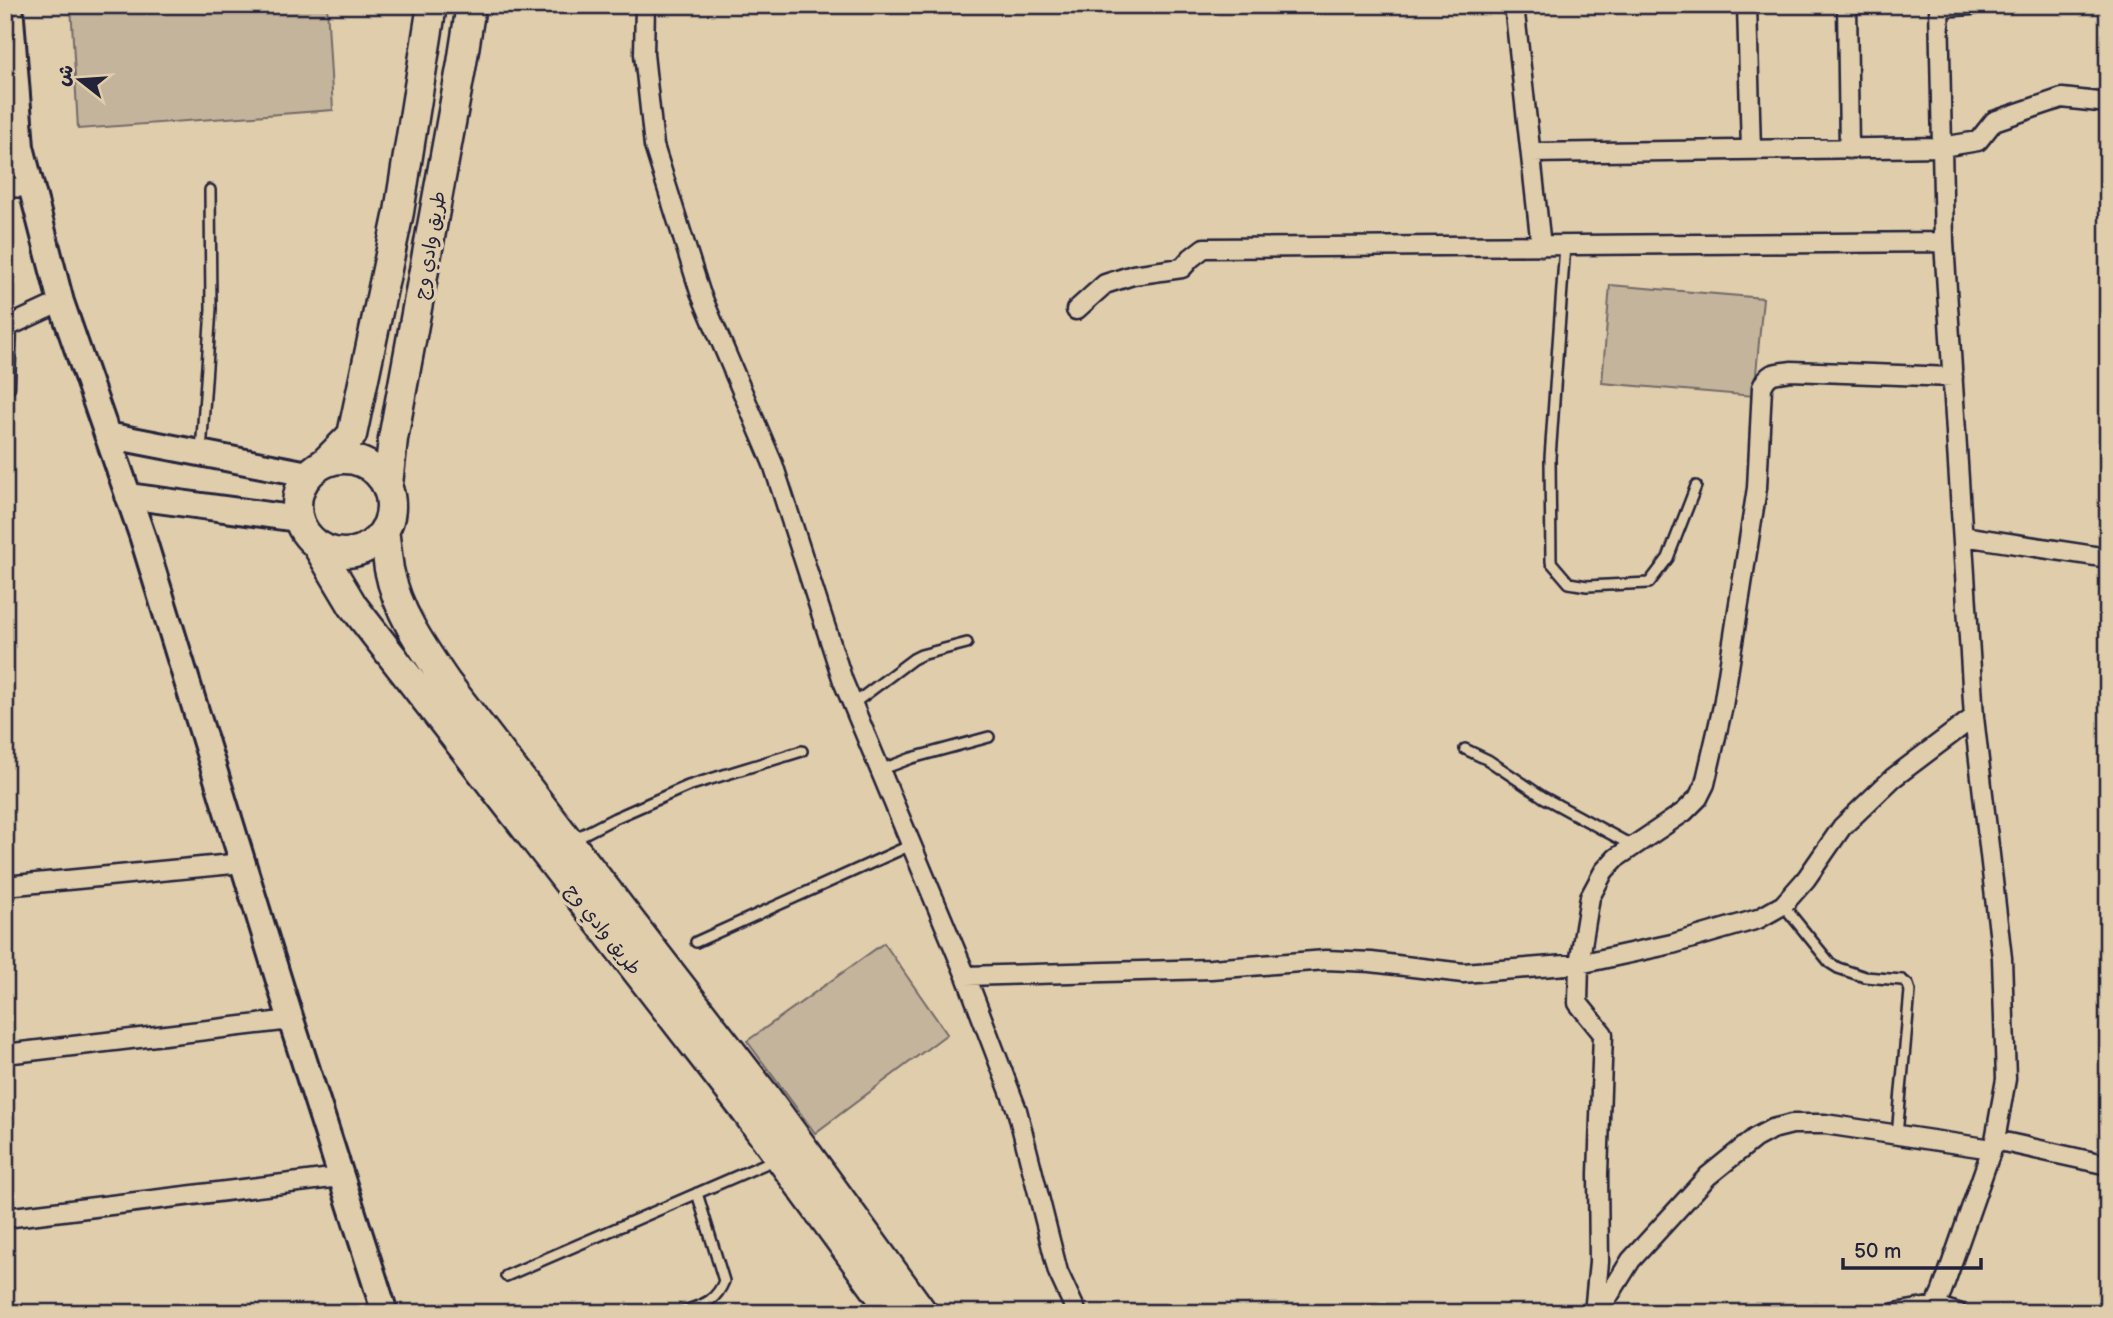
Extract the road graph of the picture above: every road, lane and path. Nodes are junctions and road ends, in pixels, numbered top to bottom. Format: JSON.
{"nodes":[{"id":1,"x":432,"y":5,"type":"edge"},
{"id":2,"x":471,"y":5,"type":"edge"},
{"id":3,"x":645,"y":5,"type":"edge"},
{"id":4,"x":1514,"y":5,"type":"edge"},
{"id":5,"x":1747,"y":5,"type":"edge"},
{"id":6,"x":1847,"y":5,"type":"edge"},
{"id":7,"x":1972,"y":5,"type":"edge"},
{"id":8,"x":1939,"y":6,"type":"edge"},
{"id":9,"x":8,"y":12,"type":"edge"},
{"id":10,"x":2108,"y":103,"type":"edge"},
{"id":11,"x":1942,"y":147,"type":"junction"},
{"id":12,"x":1849,"y":149,"type":"junction"},
{"id":13,"x":1751,"y":150,"type":"junction"},
{"id":14,"x":1531,"y":153,"type":"junction"},
{"id":15,"x":5,"y":187,"type":"edge"},
{"id":16,"x":32,"y":188,"type":"junction"},
{"id":17,"x":211,"y":190,"type":"dead end"},
{"id":18,"x":1944,"y":242,"type":"junction"},
{"id":19,"x":1565,"y":245,"type":"junction"},
{"id":20,"x":1541,"y":246,"type":"junction"},
{"id":21,"x":61,"y":302,"type":"junction"},
{"id":22,"x":1076,"y":310,"type":"dead end"},
{"id":23,"x":6,"y":360,"type":"edge"},
{"id":24,"x":1953,"y":377,"type":"junction"},
{"id":25,"x":5,"y":386,"type":"edge"},
{"id":26,"x":107,"y":435,"type":"junction"},
{"id":27,"x":201,"y":453,"type":"junction"},
{"id":28,"x":316,"y":469,"type":"junction"},
{"id":29,"x":388,"y":484,"type":"junction"},
{"id":30,"x":1696,"y":485,"type":"dead end"},
{"id":31,"x":128,"y":496,"type":"junction"},
{"id":32,"x":298,"y":519,"type":"junction"},
{"id":33,"x":384,"y":530,"type":"junction"},
{"id":34,"x":1963,"y":536,"type":"junction"},
{"id":35,"x":316,"y":544,"type":"junction"},
{"id":36,"x":2108,"y":558,"type":"edge"},
{"id":37,"x":967,"y":643,"type":"dead end"},
{"id":38,"x":853,"y":704,"type":"junction"},
{"id":39,"x":1974,"y":717,"type":"junction"},
{"id":40,"x":989,"y":737,"type":"dead end"},
{"id":41,"x":1465,"y":749,"type":"dead end"},
{"id":42,"x":802,"y":751,"type":"dead end"},
{"id":43,"x":880,"y":770,"type":"junction"},
{"id":44,"x":569,"y":842,"type":"junction"},
{"id":45,"x":911,"y":844,"type":"junction"},
{"id":46,"x":1634,"y":847,"type":"junction"},
{"id":47,"x":243,"y":863,"type":"junction"},
{"id":48,"x":5,"y":886,"type":"edge"},
{"id":49,"x":1783,"y":905,"type":"junction"},
{"id":50,"x":696,"y":942,"type":"dead end"},
{"id":51,"x":1579,"y":964,"type":"junction"},
{"id":52,"x":966,"y":976,"type":"junction"},
{"id":53,"x":291,"y":1020,"type":"junction"},
{"id":54,"x":5,"y":1054,"type":"edge"},
{"id":55,"x":1897,"y":1135,"type":"junction"},
{"id":56,"x":1993,"y":1144,"type":"junction"},
{"id":57,"x":779,"y":1157,"type":"junction"},
{"id":58,"x":2108,"y":1165,"type":"edge"},
{"id":59,"x":341,"y":1177,"type":"junction"},
{"id":60,"x":697,"y":1193,"type":"junction"},
{"id":61,"x":5,"y":1218,"type":"edge"},
{"id":62,"x":506,"y":1276,"type":"dead end"},
{"id":63,"x":1935,"y":1306,"type":"junction"},
{"id":64,"x":385,"y":1313,"type":"edge"},
{"id":65,"x":679,"y":1313,"type":"edge"},
{"id":66,"x":893,"y":1313,"type":"edge"},
{"id":67,"x":923,"y":1313,"type":"edge"},
{"id":68,"x":1077,"y":1313,"type":"edge"},
{"id":69,"x":1596,"y":1313,"type":"edge"},
{"id":70,"x":1895,"y":1313,"type":"edge"},
{"id":71,"x":1958,"y":1313,"type":"edge"}],
"edges":[{"from":1,"to":28,"type":"main road","name":"طريق وادي وج"},
{"from":2,"to":29,"type":"main road","name":"طريق وادي وج"},
{"from":3,"to":38,"type":"street"},
{"from":4,"to":14,"type":"street"},
{"from":5,"to":13,"type":"street"},
{"from":6,"to":12,"type":"street"},
{"from":7,"to":8,"type":"street"},
{"from":8,"to":11,"type":"street"},
{"from":9,"to":16,"type":"street"},
{"from":10,"to":11,"type":"street"},
{"from":11,"to":12,"type":"street"},
{"from":11,"to":18,"type":"street"},
{"from":12,"to":13,"type":"street"},
{"from":13,"to":14,"type":"street"},
{"from":14,"to":20,"type":"street"},
{"from":15,"to":16,"type":"street"},
{"from":16,"to":21,"type":"street"},
{"from":17,"to":27,"type":"lane"},
{"from":18,"to":19,"type":"street"},
{"from":18,"to":24,"type":"street"},
{"from":19,"to":20,"type":"street"},
{"from":19,"to":30,"type":"lane"},
{"from":20,"to":22,"type":"street"},
{"from":21,"to":23,"type":"street"},
{"from":21,"to":26,"type":"street"},
{"from":23,"to":25,"type":"street"},
{"from":24,"to":34,"type":"street"},
{"from":24,"to":46,"type":"street"},
{"from":26,"to":27,"type":"street"},
{"from":26,"to":31,"type":"street"},
{"from":27,"to":28,"type":"street"},
{"from":28,"to":29,"type":"main road"},
{"from":28,"to":32,"type":"main road"},
{"from":29,"to":33,"type":"main road"},
{"from":31,"to":32,"type":"street"},
{"from":31,"to":47,"type":"street"},
{"from":32,"to":35,"type":"main road"},
{"from":33,"to":35,"type":"main road"},
{"from":33,"to":44,"type":"main road","name":"طريق وادي وج"},
{"from":34,"to":36,"type":"street"},
{"from":34,"to":39,"type":"street"},
{"from":35,"to":57,"type":"main road","name":"طريق وادي وج"},
{"from":37,"to":38,"type":"lane"},
{"from":38,"to":43,"type":"street"},
{"from":39,"to":49,"type":"street"},
{"from":39,"to":56,"type":"street"},
{"from":40,"to":43,"type":"lane"},
{"from":41,"to":46,"type":"lane"},
{"from":42,"to":44,"type":"lane"},
{"from":43,"to":45,"type":"street"},
{"from":44,"to":67,"type":"main road","name":"طريق وادي وج"},
{"from":45,"to":50,"type":"lane"},
{"from":45,"to":52,"type":"street"},
{"from":46,"to":51,"type":"street"},
{"from":47,"to":48,"type":"street"},
{"from":47,"to":53,"type":"street"},
{"from":49,"to":51,"type":"street"},
{"from":49,"to":55,"type":"lane"},
{"from":51,"to":52,"type":"street"},
{"from":51,"to":69,"type":"street"},
{"from":52,"to":68,"type":"street"},
{"from":53,"to":54,"type":"street"},
{"from":53,"to":59,"type":"street"},
{"from":55,"to":56,"type":"street"},
{"from":55,"to":69,"type":"street"},
{"from":56,"to":58,"type":"street"},
{"from":56,"to":63,"type":"street"},
{"from":57,"to":60,"type":"lane"},
{"from":57,"to":66,"type":"main road","name":"طريق وادي وج"},
{"from":59,"to":61,"type":"street"},
{"from":59,"to":64,"type":"street"},
{"from":60,"to":62,"type":"lane"},
{"from":60,"to":65,"type":"lane"},
{"from":63,"to":70,"type":"street"},
{"from":63,"to":71,"type":"street"}]}
